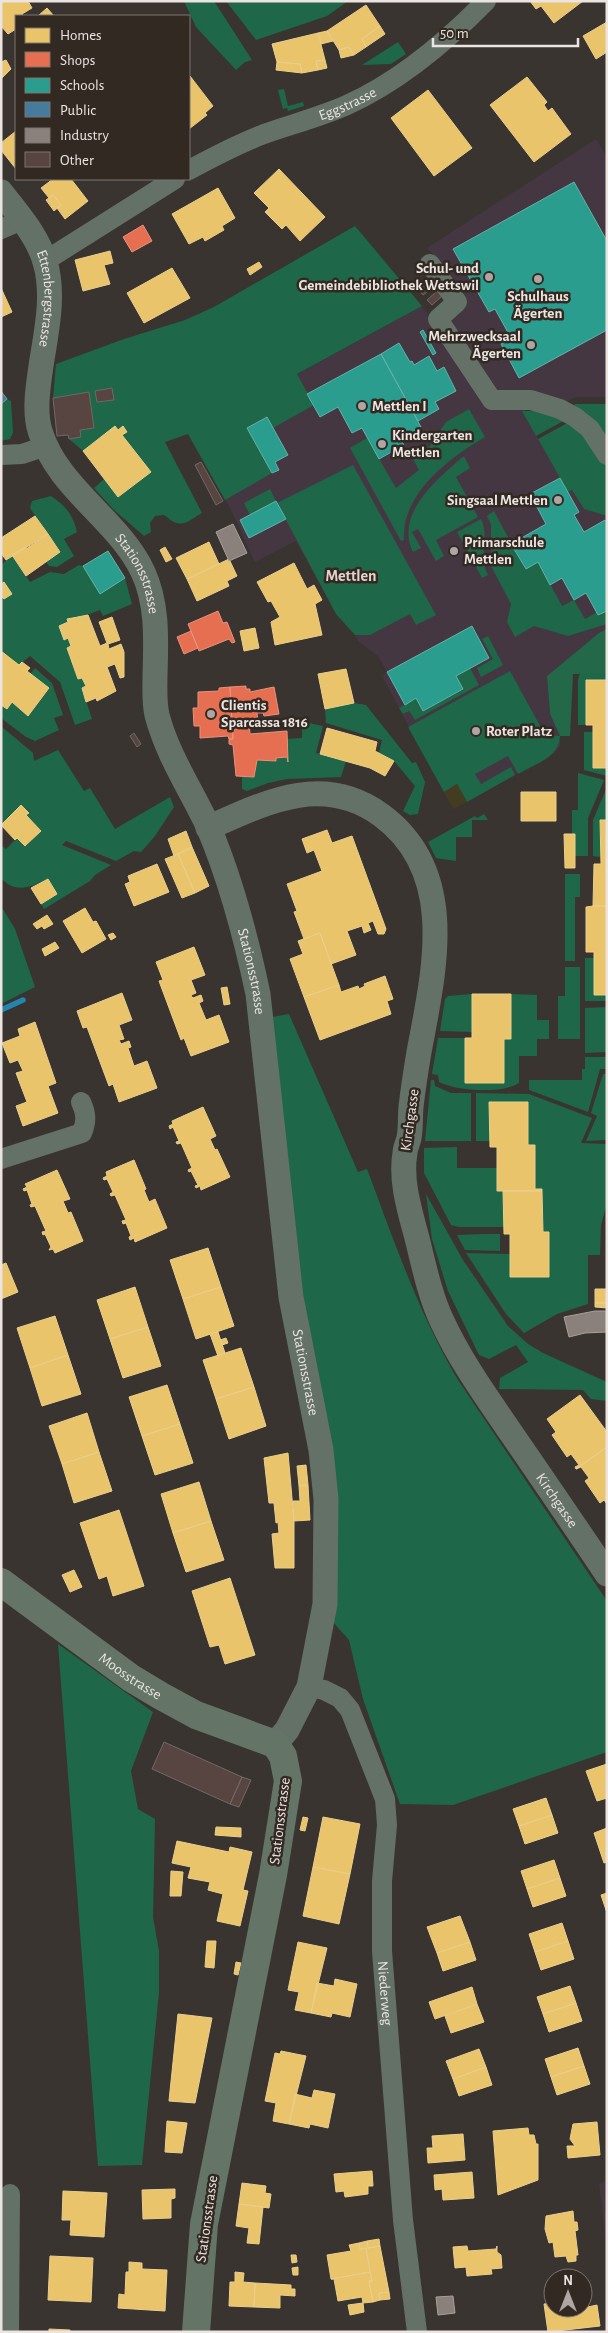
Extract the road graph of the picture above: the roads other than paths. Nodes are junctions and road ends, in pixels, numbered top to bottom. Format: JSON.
{"nodes":[{"id":1,"x":486,"y":1,"type":"edge"},
{"id":2,"x":190,"y":170,"type":"edge"},
{"id":3,"x":173,"y":180,"type":"edge"},
{"id":4,"x":1,"y":192,"type":"edge"},
{"id":5,"x":12,"y":225,"type":"edge"},
{"id":6,"x":45,"y":261,"type":"junction"},
{"id":7,"x":430,"y":264,"type":"dead end"},
{"id":8,"x":46,"y":446,"type":"junction"},
{"id":9,"x":1,"y":455,"type":"edge"},
{"id":10,"x":607,"y":455,"type":"edge"},
{"id":11,"x":208,"y":828,"type":"junction"},
{"id":12,"x":81,"y":1102,"type":"dead end"},
{"id":13,"x":1,"y":1159,"type":"edge"},
{"id":14,"x":607,"y":1574,"type":"edge"},
{"id":15,"x":1,"y":1582,"type":"edge"},
{"id":16,"x":309,"y":1687,"type":"junction"},
{"id":17,"x":275,"y":1744,"type":"junction"},
{"id":18,"x":10,"y":2194,"type":"dead end"},
{"id":19,"x":10,"y":2332,"type":"edge"},
{"id":20,"x":196,"y":2332,"type":"edge"},
{"id":21,"x":417,"y":2332,"type":"edge"}],
"edges":[{"from":1,"to":2,"type":"street","name":"Eggstrasse"},
{"from":3,"to":6,"type":"street"},
{"from":4,"to":5,"type":"street","name":"Ettenbergstrasse"},
{"from":5,"to":6,"type":"street","name":"Ettenbergstrasse"},
{"from":6,"to":8,"type":"street","name":"Ettenbergstrasse"},
{"from":7,"to":10,"type":"street"},
{"from":8,"to":9,"type":"street"},
{"from":8,"to":11,"type":"street","name":"Stationsstrasse"},
{"from":11,"to":14,"type":"street","name":"Kirchgasse"},
{"from":11,"to":16,"type":"street","name":"Stationsstrasse"},
{"from":12,"to":13,"type":"street"},
{"from":15,"to":17,"type":"main road","name":"Moosstrasse"},
{"from":16,"to":17,"type":"street","name":"Stationsstrasse"},
{"from":16,"to":21,"type":"street","name":"Niederweg"},
{"from":17,"to":20,"type":"main road","name":"Stationsstrasse"},
{"from":18,"to":19,"type":"street"}]}
